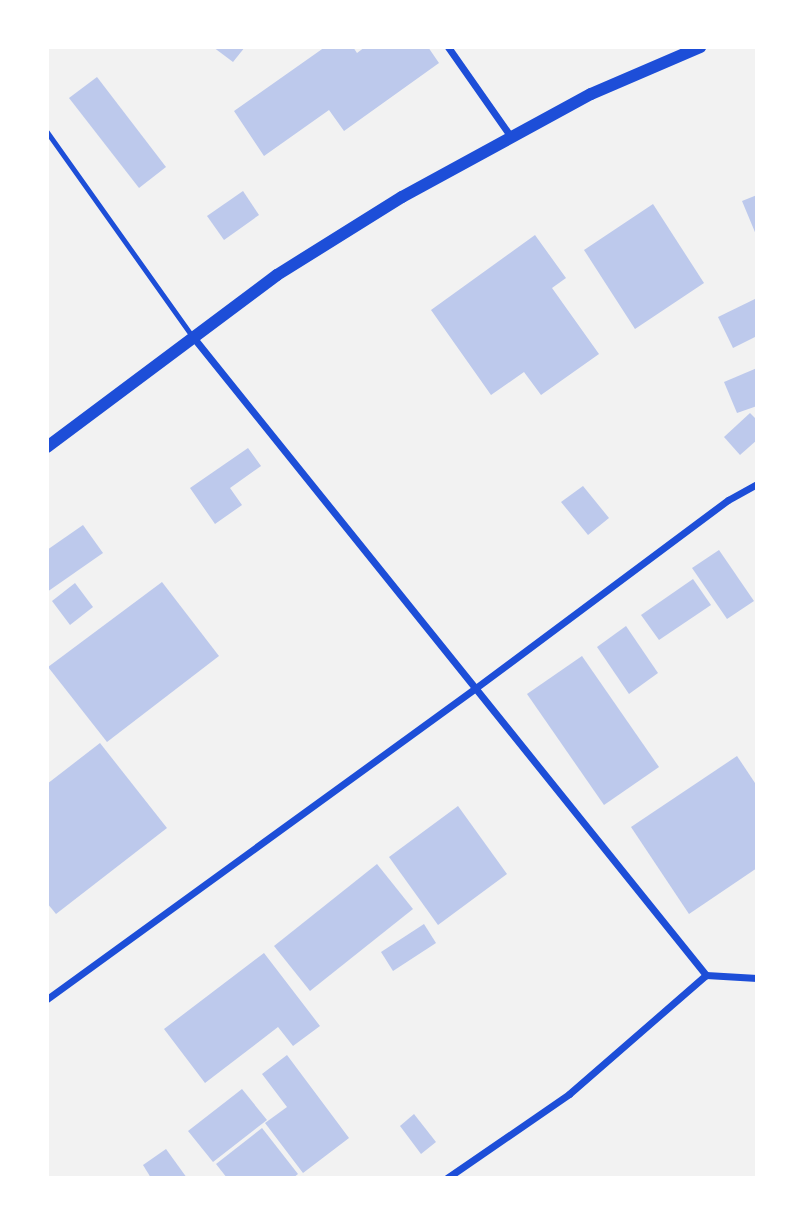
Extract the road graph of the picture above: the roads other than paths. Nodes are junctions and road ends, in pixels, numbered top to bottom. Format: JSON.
{"nodes":[{"id":1,"x":449,"y":47,"type":"edge"},
{"id":2,"x":700,"y":47,"type":"edge"},
{"id":3,"x":47,"y":132,"type":"edge"},
{"id":4,"x":511,"y":137,"type":"junction"},
{"id":5,"x":192,"y":336,"type":"junction"},
{"id":6,"x":47,"y":447,"type":"edge"},
{"id":7,"x":757,"y":484,"type":"edge"},
{"id":8,"x":477,"y":687,"type":"junction"},
{"id":9,"x":706,"y":975,"type":"junction"},
{"id":10,"x":757,"y":978,"type":"edge"},
{"id":11,"x":47,"y":999,"type":"edge"},
{"id":12,"x":447,"y":1178,"type":"edge"}],
"edges":[{"from":1,"to":4,"type":"street"},
{"from":2,"to":4,"type":"street"},
{"from":3,"to":5,"type":"lane"},
{"from":4,"to":5,"type":"street"},
{"from":5,"to":6,"type":"street"},
{"from":5,"to":8,"type":"street"},
{"from":7,"to":8,"type":"street"},
{"from":8,"to":9,"type":"street"},
{"from":8,"to":11,"type":"street"},
{"from":9,"to":10,"type":"street"},
{"from":9,"to":12,"type":"street"}]}
